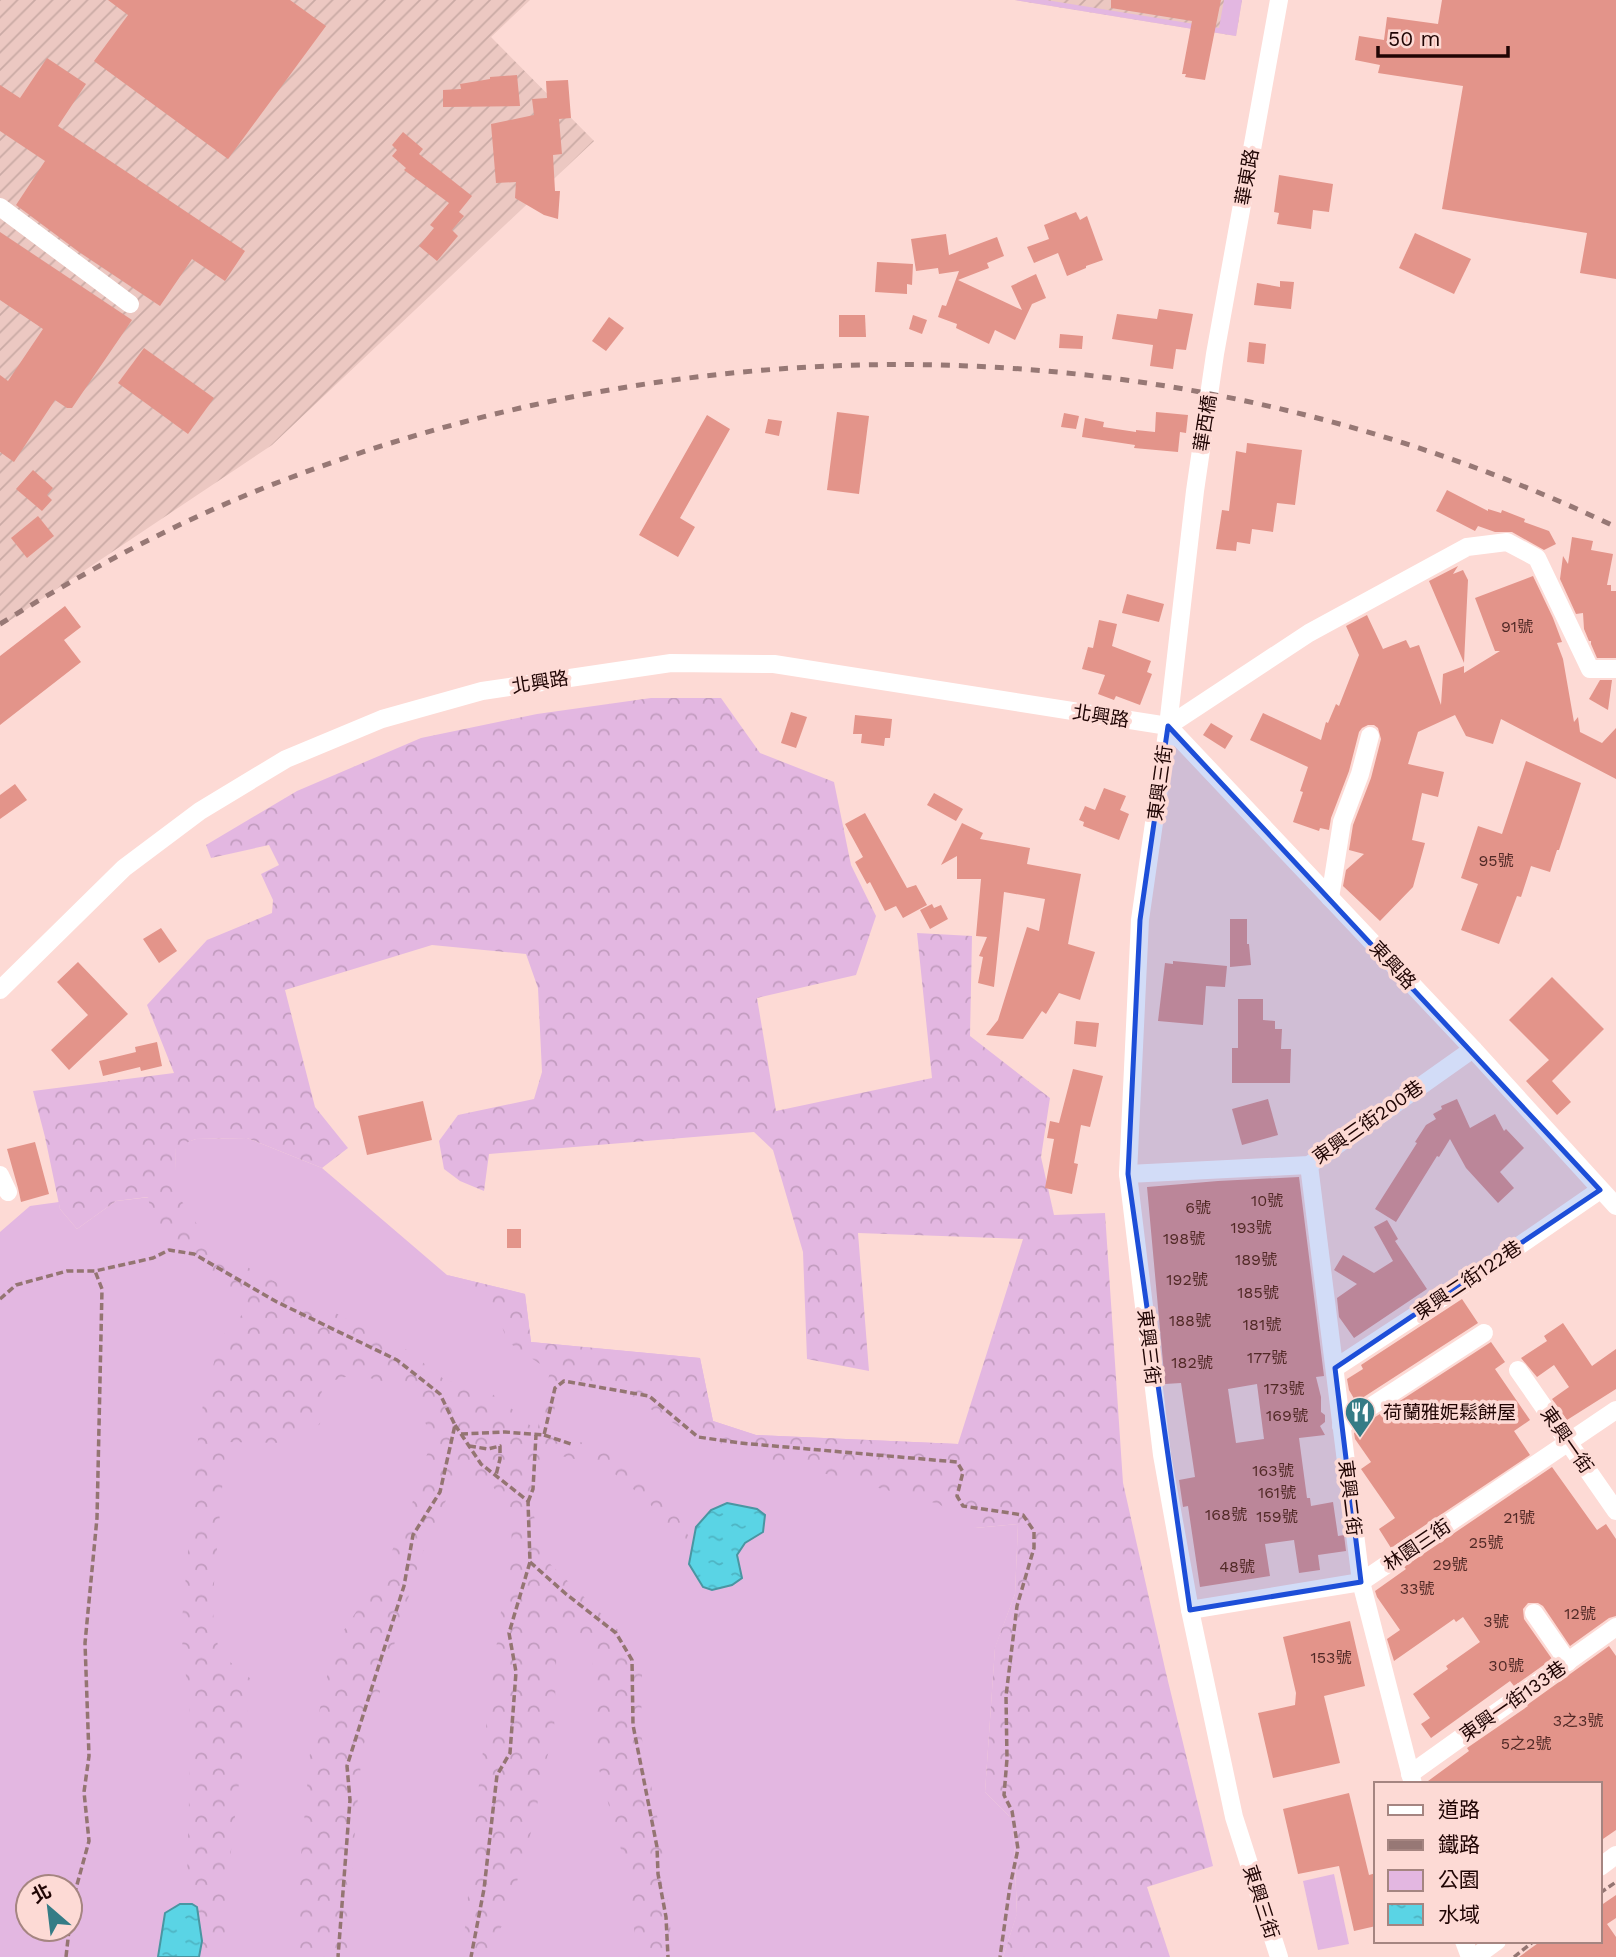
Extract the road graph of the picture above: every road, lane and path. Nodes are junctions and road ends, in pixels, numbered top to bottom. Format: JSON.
{"nodes":[{"id":1,"x":1279,"y":0,"type":"edge"},
{"id":2,"x":0,"y":207,"type":"edge"},
{"id":3,"x":130,"y":304,"type":"dead end"},
{"id":4,"x":1216,"y":354,"type":"joint"},
{"id":5,"x":1616,"y":669,"type":"edge"},
{"id":6,"x":1168,"y":726,"type":"junction"},
{"id":7,"x":1370,"y":736,"type":"dead end"},
{"id":8,"x":1331,"y":898,"type":"junction"},
{"id":9,"x":0,"y":990,"type":"edge"},
{"id":10,"x":1473,"y":1049,"type":"junction"},
{"id":11,"x":1309,"y":1165,"type":"junction"},
{"id":12,"x":1128,"y":1174,"type":"junction"},
{"id":13,"x":0,"y":1175,"type":"edge"},
{"id":14,"x":1600,"y":1190,"type":"junction"},
{"id":15,"x":8,"y":1192,"type":"dead end"},
{"id":16,"x":1616,"y":1206,"type":"edge"},
{"id":17,"x":95,"y":1271,"type":"junction"},
{"id":18,"x":0,"y":1299,"type":"edge"},
{"id":19,"x":1484,"y":1333,"type":"dead end"},
{"id":20,"x":1335,"y":1368,"type":"junction"},
{"id":21,"x":1518,"y":1370,"type":"dead end"},
{"id":22,"x":1616,"y":1410,"type":"edge"},
{"id":23,"x":455,"y":1425,"type":"junction"},
{"id":24,"x":1341,"y":1426,"type":"junction"},
{"id":25,"x":461,"y":1434,"type":"junction"},
{"id":26,"x":536,"y":1435,"type":"junction"},
{"id":27,"x":544,"y":1435,"type":"junction"},
{"id":28,"x":1569,"y":1443,"type":"junction"},
{"id":29,"x":571,"y":1444,"type":"dead end"},
{"id":30,"x":469,"y":1446,"type":"junction"},
{"id":31,"x":496,"y":1475,"type":"junction"},
{"id":32,"x":528,"y":1502,"type":"junction"},
{"id":33,"x":1616,"y":1511,"type":"edge"},
{"id":34,"x":530,"y":1562,"type":"junction"},
{"id":35,"x":1361,"y":1582,"type":"junction"},
{"id":36,"x":1190,"y":1610,"type":"junction"},
{"id":37,"x":1534,"y":1613,"type":"dead end"},
{"id":38,"x":1616,"y":1627,"type":"edge"},
{"id":39,"x":1568,"y":1662,"type":"junction"},
{"id":40,"x":1411,"y":1779,"type":"edge"},
{"id":41,"x":1494,"y":1943,"type":"edge"},
{"id":42,"x":1532,"y":1943,"type":"edge"},
{"id":43,"x":66,"y":1957,"type":"edge"},
{"id":44,"x":338,"y":1957,"type":"edge"},
{"id":45,"x":471,"y":1957,"type":"edge"},
{"id":46,"x":667,"y":1957,"type":"edge"},
{"id":47,"x":1000,"y":1957,"type":"edge"},
{"id":48,"x":1279,"y":1957,"type":"edge"},
{"id":49,"x":1475,"y":1957,"type":"edge"},
{"id":50,"x":1514,"y":1957,"type":"edge"}],
"edges":[{"from":1,"to":4,"type":"street","name":"華東路"},
{"from":2,"to":3,"type":"street"},
{"from":4,"to":6,"type":"street","name":"華西橋"},
{"from":5,"to":6,"type":"street"},
{"from":6,"to":8,"type":"street","name":"東興路"},
{"from":6,"to":9,"type":"street","name":"北興路"},
{"from":6,"to":12,"type":"street","name":"東興三街"},
{"from":7,"to":8,"type":"street"},
{"from":8,"to":10,"type":"street","name":"東興路"},
{"from":10,"to":11,"type":"street","name":"東興三街200巷"},
{"from":10,"to":14,"type":"street","name":"東興路"},
{"from":11,"to":12,"type":"street","name":"東興三街200巷"},
{"from":11,"to":20,"type":"street","name":"東興二街"},
{"from":12,"to":36,"type":"street","name":"東興三街"},
{"from":13,"to":15,"type":"street"},
{"from":14,"to":16,"type":"street","name":"東興路"},
{"from":14,"to":20,"type":"street","name":"東興二街122巷"},
{"from":17,"to":18,"type":"path"},
{"from":17,"to":23,"type":"path"},
{"from":17,"to":43,"type":"path"},
{"from":19,"to":24,"type":"street"},
{"from":20,"to":24,"type":"street","name":"東興二街"},
{"from":21,"to":28,"type":"street","name":"東興一街"},
{"from":22,"to":28,"type":"street","name":"林園三街"},
{"from":23,"to":25,"type":"path"},
{"from":23,"to":44,"type":"path"},
{"from":24,"to":35,"type":"street","name":"東興二街"},
{"from":25,"to":26,"type":"path"},
{"from":25,"to":30,"type":"path"},
{"from":26,"to":27,"type":"path"},
{"from":26,"to":32,"type":"path"},
{"from":27,"to":29,"type":"path"},
{"from":27,"to":47,"type":"path"},
{"from":28,"to":33,"type":"street","name":"東興一街"},
{"from":28,"to":35,"type":"street","name":"林園三街"},
{"from":30,"to":31,"type":"path"},
{"from":30,"to":31,"type":"path"},
{"from":31,"to":32,"type":"path"},
{"from":32,"to":34,"type":"path"},
{"from":34,"to":45,"type":"path"},
{"from":34,"to":46,"type":"path"},
{"from":35,"to":36,"type":"street","name":"林園三街"},
{"from":35,"to":40,"type":"street","name":"東興二街"},
{"from":36,"to":48,"type":"street","name":"東興三街"},
{"from":37,"to":39,"type":"street"},
{"from":38,"to":39,"type":"street","name":"東興一街133巷"},
{"from":39,"to":40,"type":"street","name":"東興一街133巷"},
{"from":41,"to":49,"type":"street"},
{"from":42,"to":50,"type":"path"}]}
